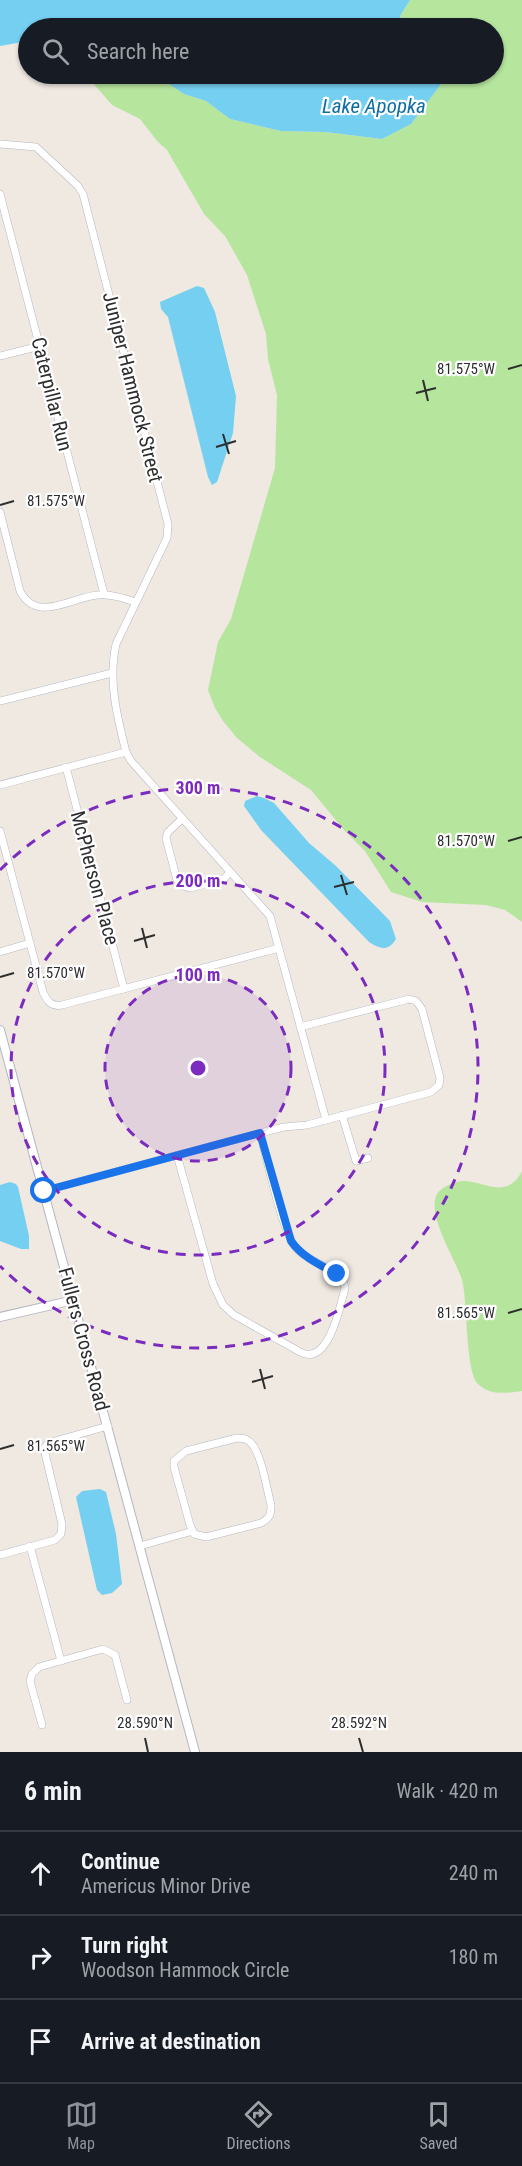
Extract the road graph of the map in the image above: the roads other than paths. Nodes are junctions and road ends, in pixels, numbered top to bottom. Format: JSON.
{"nodes":[{"id":1,"x":0,"y":144,"type":"edge"},
{"id":2,"x":0,"y":194,"type":"edge"},
{"id":3,"x":40,"y":345,"type":"junction"},
{"id":4,"x":0,"y":356,"type":"edge"},
{"id":5,"x":0,"y":512,"type":"edge"},
{"id":6,"x":104,"y":594,"type":"junction"},
{"id":7,"x":135,"y":602,"type":"junction"},
{"id":8,"x":112,"y":673,"type":"junction"},
{"id":9,"x":0,"y":701,"type":"edge"},
{"id":10,"x":126,"y":752,"type":"junction"},
{"id":11,"x":66,"y":767,"type":"junction"},
{"id":12,"x":0,"y":785,"type":"edge"},
{"id":13,"x":182,"y":819,"type":"junction"},
{"id":14,"x":0,"y":831,"type":"edge"},
{"id":15,"x":230,"y":872,"type":"junction"},
{"id":16,"x":30,"y":943,"type":"junction"},
{"id":17,"x":279,"y":948,"type":"junction"},
{"id":18,"x":0,"y":952,"type":"edge"},
{"id":19,"x":124,"y":989,"type":"junction"},
{"id":20,"x":300,"y":1027,"type":"junction"},
{"id":21,"x":0,"y":1030,"type":"edge"},
{"id":22,"x":342,"y":1115,"type":"junction"},
{"id":23,"x":326,"y":1120,"type":"junction"},
{"id":24,"x":260,"y":1133,"type":"junction"},
{"id":25,"x":177,"y":1155,"type":"junction"},
{"id":26,"x":368,"y":1158,"type":"dead end"},
{"id":27,"x":44,"y":1191,"type":"junction"},
{"id":28,"x":74,"y":1300,"type":"junction"},
{"id":29,"x":0,"y":1317,"type":"edge"},
{"id":30,"x":108,"y":1426,"type":"junction"},
{"id":31,"x":193,"y":1532,"type":"junction"},
{"id":32,"x":30,"y":1546,"type":"junction"},
{"id":33,"x":140,"y":1546,"type":"junction"},
{"id":34,"x":0,"y":1555,"type":"edge"},
{"id":35,"x":61,"y":1661,"type":"junction"},
{"id":36,"x":127,"y":1700,"type":"dead end"},
{"id":37,"x":42,"y":1725,"type":"dead end"},
{"id":38,"x":195,"y":1752,"type":"edge"}],
"edges":[{"from":1,"to":7,"type":"street","name":"Juniper Hammock Street"},
{"from":2,"to":3,"type":"street","name":"Caterpillar Run"},
{"from":3,"to":4,"type":"street"},
{"from":3,"to":6,"type":"street","name":"Caterpillar Run"},
{"from":5,"to":6,"type":"street"},
{"from":6,"to":7,"type":"street"},
{"from":7,"to":8,"type":"street","name":"Juniper Hammock Street"},
{"from":8,"to":9,"type":"street"},
{"from":8,"to":10,"type":"street","name":"Juniper Hammock Street"},
{"from":10,"to":11,"type":"street"},
{"from":10,"to":13,"type":"street","name":"Juniper Hammock Street"},
{"from":11,"to":12,"type":"street"},
{"from":11,"to":19,"type":"street","name":"McPherson Place"},
{"from":13,"to":15,"type":"street","name":"Juniper Hammock Street"},
{"from":13,"to":15,"type":"street"},
{"from":14,"to":16,"type":"street"},
{"from":15,"to":17,"type":"street","name":"Juniper Hammock Street"},
{"from":16,"to":18,"type":"street"},
{"from":16,"to":19,"type":"street"},
{"from":17,"to":19,"type":"street"},
{"from":17,"to":20,"type":"street","name":"Juniper Hammock Street"},
{"from":20,"to":22,"type":"street"},
{"from":20,"to":23,"type":"street","name":"Juniper Hammock Street"},
{"from":21,"to":27,"type":"street","name":"Fullers Cross Road"},
{"from":22,"to":23,"type":"street"},
{"from":22,"to":26,"type":"street"},
{"from":23,"to":24,"type":"street"},
{"from":24,"to":25,"type":"street"},
{"from":24,"to":25,"type":"street"},
{"from":25,"to":27,"type":"street"},
{"from":27,"to":28,"type":"street","name":"Fullers Cross Road"},
{"from":28,"to":29,"type":"street"},
{"from":28,"to":30,"type":"street","name":"Fullers Cross Road"},
{"from":30,"to":32,"type":"street"},
{"from":30,"to":33,"type":"street","name":"Fullers Cross Road"},
{"from":31,"to":31,"type":"street"},
{"from":31,"to":33,"type":"street"},
{"from":32,"to":34,"type":"street"},
{"from":32,"to":35,"type":"street"},
{"from":33,"to":38,"type":"street","name":"Fullers Cross Road"},
{"from":35,"to":36,"type":"street"},
{"from":35,"to":37,"type":"street"}]}
